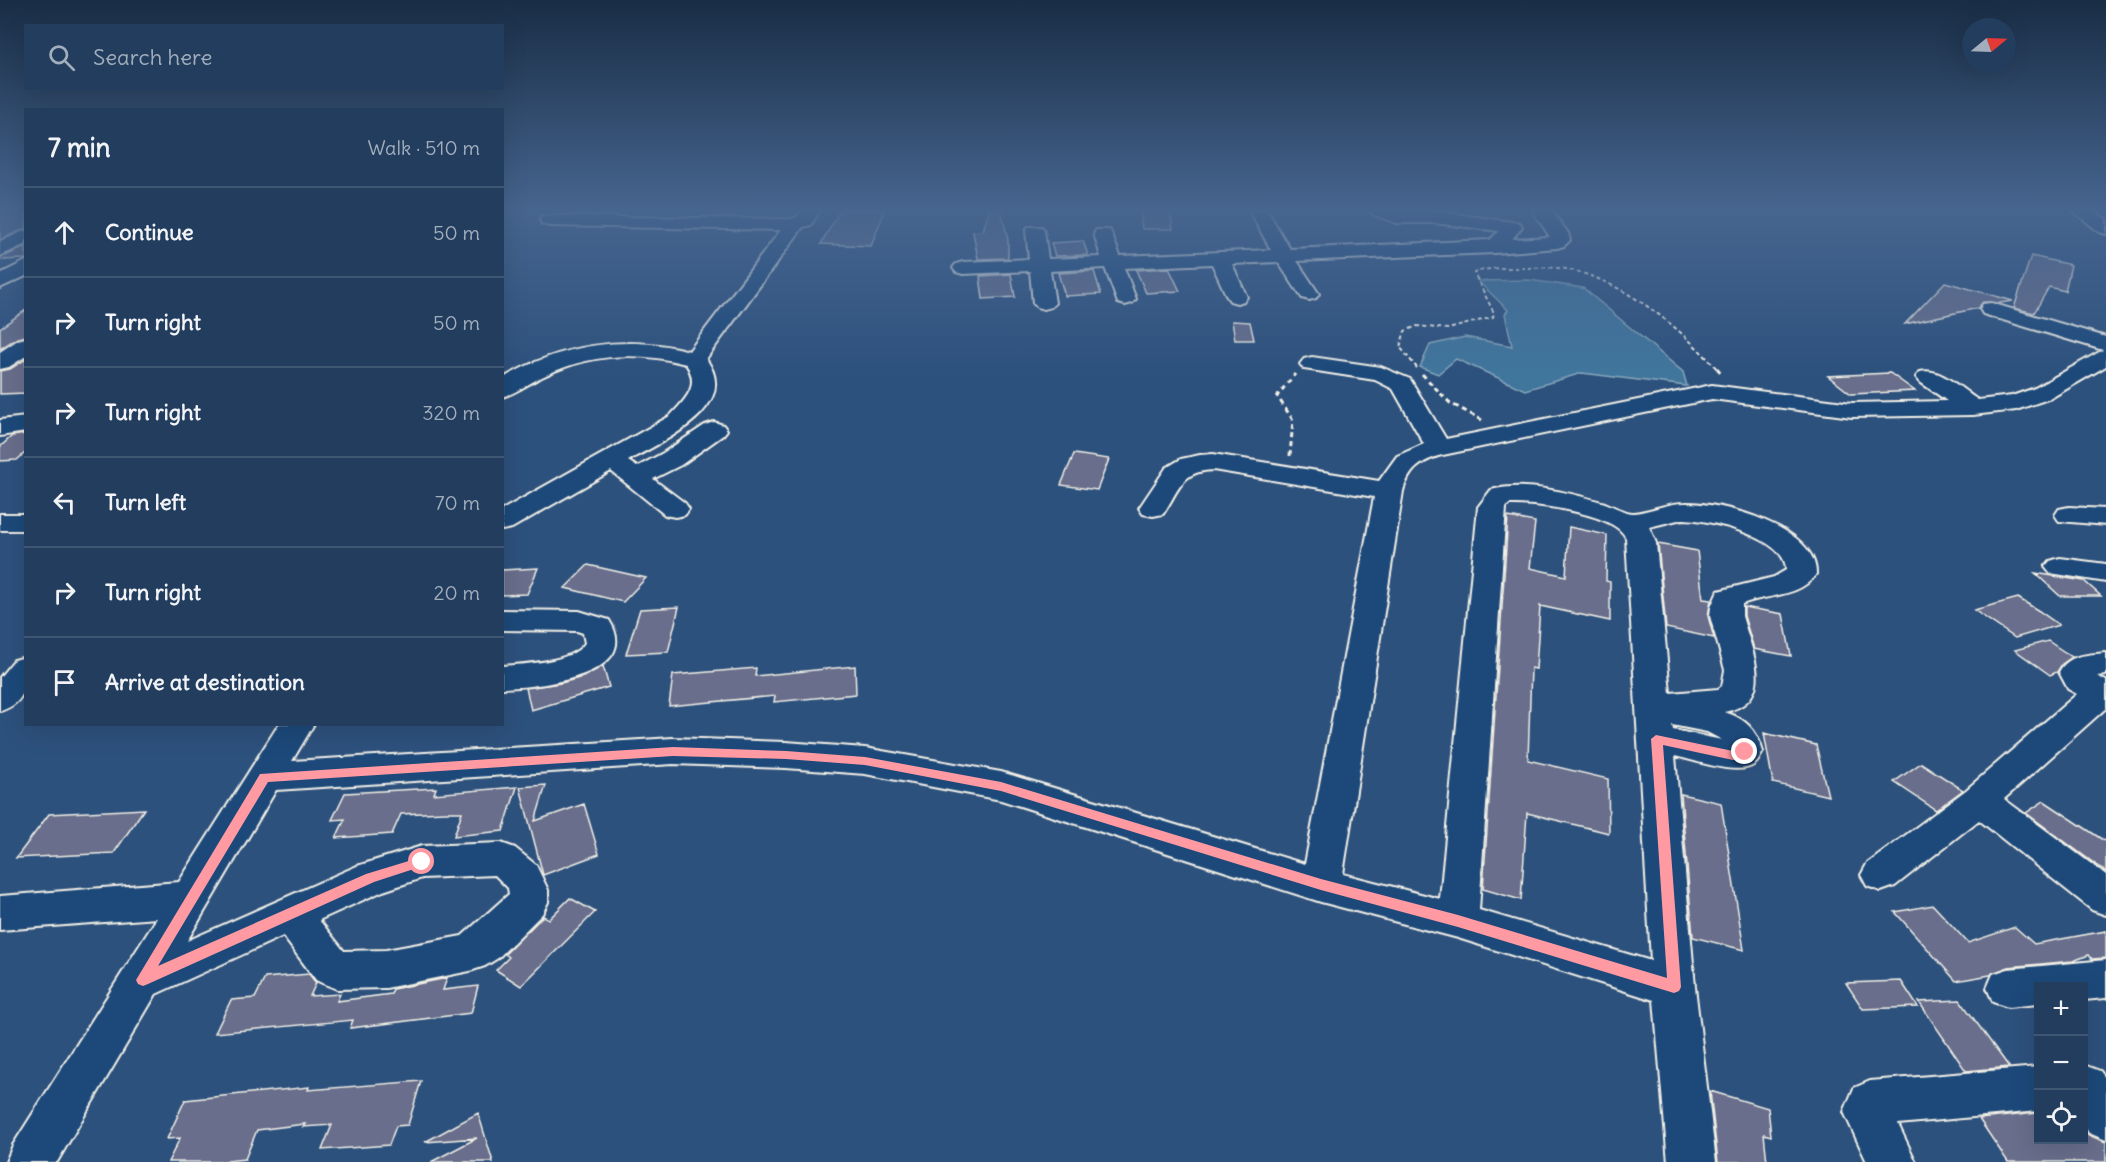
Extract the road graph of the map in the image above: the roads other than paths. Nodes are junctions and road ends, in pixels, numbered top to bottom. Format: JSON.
{"nodes":[{"id":1,"x":767,"y":264,"type":"edge"},
{"id":2,"x":1035,"y":264,"type":"edge"},
{"id":3,"x":1039,"y":264,"type":"edge"},
{"id":4,"x":1112,"y":264,"type":"edge"},
{"id":5,"x":1222,"y":264,"type":"edge"},
{"id":6,"x":1289,"y":264,"type":"edge"},
{"id":7,"x":963,"y":268,"type":"dead end"},
{"id":8,"x":1308,"y":294,"type":"dead end"},
{"id":9,"x":1237,"y":297,"type":"dead end"},
{"id":10,"x":1125,"y":299,"type":"dead end"},
{"id":11,"x":1044,"y":303,"type":"dead end"},
{"id":12,"x":1991,"y":309,"type":"dead end"},
{"id":13,"x":2106,"y":344,"type":"edge"},
{"id":14,"x":24,"y":346,"type":"edge"},
{"id":15,"x":2106,"y":356,"type":"edge"},
{"id":16,"x":694,"y":359,"type":"junction"},
{"id":17,"x":1,"y":362,"type":"edge"},
{"id":18,"x":1312,"y":364,"type":"road end"},
{"id":19,"x":1928,"y":377,"type":"dead end"},
{"id":20,"x":504,"y":389,"type":"edge"},
{"id":21,"x":1973,"y":408,"type":"junction"},
{"id":22,"x":24,"y":424,"type":"edge"},
{"id":23,"x":0,"y":428,"type":"edge"},
{"id":24,"x":714,"y":430,"type":"dead end"},
{"id":25,"x":1438,"y":448,"type":"junction"},
{"id":26,"x":611,"y":460,"type":"junction"},
{"id":27,"x":635,"y":478,"type":"junction"},
{"id":28,"x":1389,"y":491,"type":"junction"},
{"id":29,"x":1152,"y":508,"type":"dead end"},
{"id":30,"x":675,"y":509,"type":"dead end"},
{"id":31,"x":2069,"y":515,"type":"dead end"},
{"id":32,"x":2106,"y":518,"type":"edge"},
{"id":33,"x":504,"y":521,"type":"edge"},
{"id":34,"x":0,"y":522,"type":"edge"},
{"id":35,"x":24,"y":522,"type":"edge"},
{"id":36,"x":1631,"y":524,"type":"junction"},
{"id":37,"x":2060,"y":567,"type":"dead end"},
{"id":38,"x":2106,"y":573,"type":"edge"},
{"id":39,"x":504,"y":620,"type":"edge"},
{"id":40,"x":24,"y":670,"type":"edge"},
{"id":41,"x":504,"y":677,"type":"edge"},
{"id":42,"x":2104,"y":684,"type":"edge"},
{"id":43,"x":0,"y":699,"type":"edge"},
{"id":44,"x":1655,"y":718,"type":"junction"},
{"id":45,"x":296,"y":726,"type":"edge"},
{"id":46,"x":264,"y":777,"type":"junction"},
{"id":47,"x":1979,"y":800,"type":"junction"},
{"id":48,"x":1881,"y":875,"type":"dead end"},
{"id":49,"x":1321,"y":885,"type":"junction"},
{"id":50,"x":191,"y":898,"type":"junction"},
{"id":51,"x":2106,"y":898,"type":"edge"},
{"id":52,"x":0,"y":913,"type":"edge"},
{"id":53,"x":290,"y":914,"type":"junction"},
{"id":54,"x":1458,"y":921,"type":"junction"},
{"id":55,"x":2106,"y":979,"type":"edge"},
{"id":56,"x":143,"y":980,"type":"junction"},
{"id":57,"x":1674,"y":987,"type":"junction"},
{"id":58,"x":2008,"y":988,"type":"dead end"},
{"id":59,"x":2106,"y":1085,"type":"edge"},
{"id":60,"x":2088,"y":1086,"type":"edge"},
{"id":61,"x":2034,"y":1089,"type":"edge"},
{"id":62,"x":2087,"y":1090,"type":"edge"},
{"id":63,"x":2106,"y":1117,"type":"edge"},
{"id":64,"x":30,"y":1162,"type":"edge"},
{"id":65,"x":1692,"y":1162,"type":"edge"},
{"id":66,"x":1893,"y":1162,"type":"edge"}],
"edges":[{"from":1,"to":16,"type":"street"},
{"from":2,"to":7,"type":"street"},
{"from":3,"to":11,"type":"street"},
{"from":4,"to":10,"type":"street"},
{"from":5,"to":9,"type":"street"},
{"from":6,"to":8,"type":"street"},
{"from":12,"to":13,"type":"street"},
{"from":14,"to":17,"type":"street"},
{"from":15,"to":21,"type":"street"},
{"from":16,"to":20,"type":"street"},
{"from":16,"to":26,"type":"street"},
{"from":18,"to":25,"type":"street"},
{"from":19,"to":21,"type":"street"},
{"from":21,"to":25,"type":"street"},
{"from":22,"to":23,"type":"street"},
{"from":24,"to":27,"type":"street"},
{"from":25,"to":28,"type":"street"},
{"from":26,"to":27,"type":"street"},
{"from":26,"to":33,"type":"street"},
{"from":27,"to":30,"type":"street"},
{"from":28,"to":29,"type":"street"},
{"from":28,"to":49,"type":"street"},
{"from":31,"to":32,"type":"street"},
{"from":34,"to":35,"type":"street"},
{"from":36,"to":44,"type":"street"},
{"from":36,"to":44,"type":"street"},
{"from":36,"to":54,"type":"street"},
{"from":37,"to":38,"type":"street"},
{"from":39,"to":41,"type":"street"},
{"from":40,"to":43,"type":"street"},
{"from":42,"to":47,"type":"street"},
{"from":44,"to":57,"type":"street"},
{"from":45,"to":46,"type":"street"},
{"from":46,"to":49,"type":"street"},
{"from":46,"to":50,"type":"street"},
{"from":47,"to":48,"type":"street"},
{"from":47,"to":51,"type":"street"},
{"from":49,"to":54,"type":"street"},
{"from":50,"to":52,"type":"street"},
{"from":50,"to":56,"type":"street"},
{"from":53,"to":53,"type":"street"},
{"from":53,"to":56,"type":"street"},
{"from":54,"to":57,"type":"street"},
{"from":55,"to":58,"type":"street"},
{"from":56,"to":64,"type":"street"},
{"from":57,"to":65,"type":"street"},
{"from":59,"to":60,"type":"street"},
{"from":61,"to":66,"type":"street"},
{"from":62,"to":63,"type":"street"}]}
